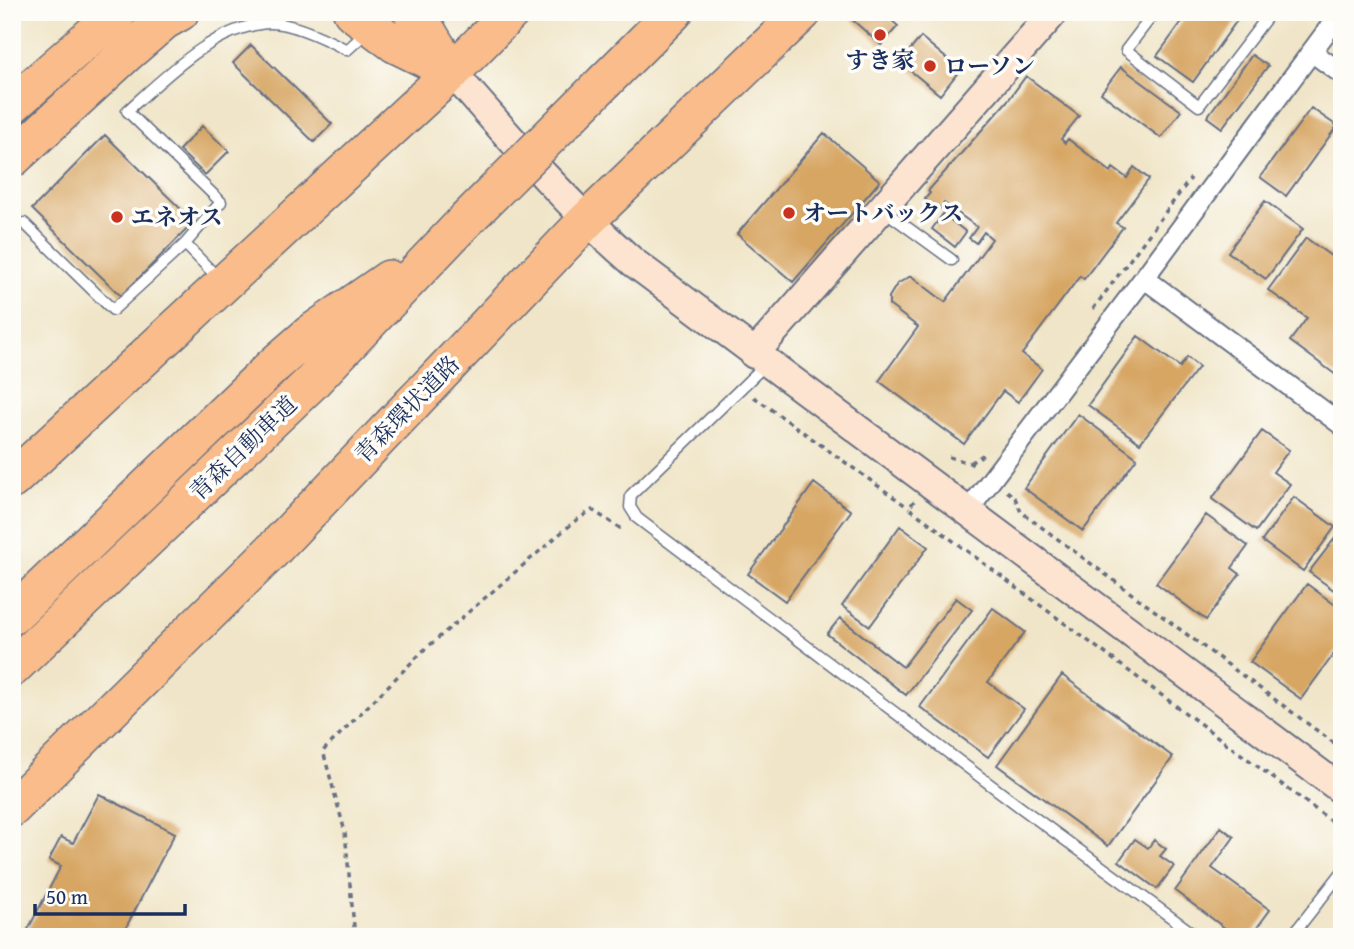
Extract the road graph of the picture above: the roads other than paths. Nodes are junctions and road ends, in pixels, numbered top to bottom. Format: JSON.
{"nodes":[{"id":1,"x":118,"y":12,"type":"edge"},
{"id":2,"x":180,"y":12,"type":"edge"},
{"id":3,"x":412,"y":12,"type":"edge"},
{"id":4,"x":511,"y":12,"type":"edge"},
{"id":5,"x":674,"y":12,"type":"edge"},
{"id":6,"x":803,"y":12,"type":"edge"},
{"id":7,"x":1054,"y":12,"type":"edge"},
{"id":8,"x":1154,"y":12,"type":"edge"},
{"id":9,"x":1271,"y":12,"type":"edge"},
{"id":10,"x":1341,"y":12,"type":"edge"},
{"id":11,"x":362,"y":20,"type":"edge"},
{"id":12,"x":1312,"y":52,"type":"junction"},
{"id":13,"x":452,"y":72,"type":"junction"},
{"id":14,"x":1342,"y":75,"type":"edge"},
{"id":15,"x":12,"y":105,"type":"edge"},
{"id":16,"x":12,"y":159,"type":"edge"},
{"id":17,"x":882,"y":208,"type":"junction"},
{"id":18,"x":466,"y":220,"type":"junction"},
{"id":19,"x":586,"y":221,"type":"junction"},
{"id":20,"x":24,"y":223,"type":"dead end"},
{"id":21,"x":185,"y":243,"type":"junction"},
{"id":22,"x":952,"y":260,"type":"dead end"},
{"id":23,"x":1144,"y":278,"type":"junction"},
{"id":24,"x":224,"y":284,"type":"junction"},
{"id":25,"x":760,"y":359,"type":"junction"},
{"id":26,"x":1342,"y":425,"type":"edge"},
{"id":27,"x":12,"y":480,"type":"edge"},
{"id":28,"x":967,"y":512,"type":"junction"},
{"id":29,"x":50,"y":581,"type":"junction"},
{"id":30,"x":12,"y":604,"type":"edge"},
{"id":31,"x":12,"y":616,"type":"edge"},
{"id":32,"x":12,"y":671,"type":"edge"},
{"id":33,"x":1342,"y":790,"type":"edge"},
{"id":34,"x":12,"y":808,"type":"edge"},
{"id":35,"x":1342,"y":872,"type":"edge"},
{"id":36,"x":1198,"y":937,"type":"edge"},
{"id":37,"x":1291,"y":937,"type":"edge"}],
"edges":[{"from":1,"to":15,"type":"highway"},
{"from":2,"to":16,"type":"highway"},
{"from":3,"to":13,"type":"highway"},
{"from":4,"to":13,"type":"highway"},
{"from":5,"to":18,"type":"highway","name":"青森自動車道","bridge":true},
{"from":6,"to":19,"type":"highway","name":"青森環状道路"},
{"from":7,"to":17,"type":"street"},
{"from":8,"to":9,"type":"lane"},
{"from":10,"to":12,"type":"street"},
{"from":11,"to":13,"type":"highway"},
{"from":11,"to":21,"type":"lane"},
{"from":12,"to":14,"type":"street"},
{"from":12,"to":23,"type":"street"},
{"from":13,"to":19,"type":"street"},
{"from":13,"to":24,"type":"highway"},
{"from":17,"to":22,"type":"lane"},
{"from":17,"to":25,"type":"street"},
{"from":18,"to":29,"type":"highway","name":"青森自動車道"},
{"from":18,"to":32,"type":"highway","name":"青森自動車道"},
{"from":19,"to":25,"type":"street"},
{"from":19,"to":34,"type":"highway","name":"青森環状道路"},
{"from":20,"to":21,"type":"lane"},
{"from":21,"to":24,"type":"lane"},
{"from":23,"to":26,"type":"street"},
{"from":23,"to":28,"type":"street"},
{"from":24,"to":27,"type":"highway"},
{"from":25,"to":28,"type":"street"},
{"from":25,"to":36,"type":"lane"},
{"from":28,"to":33,"type":"street"},
{"from":29,"to":30,"type":"highway"},
{"from":29,"to":31,"type":"highway","name":"青森自動車道"},
{"from":35,"to":37,"type":"lane"}]}
